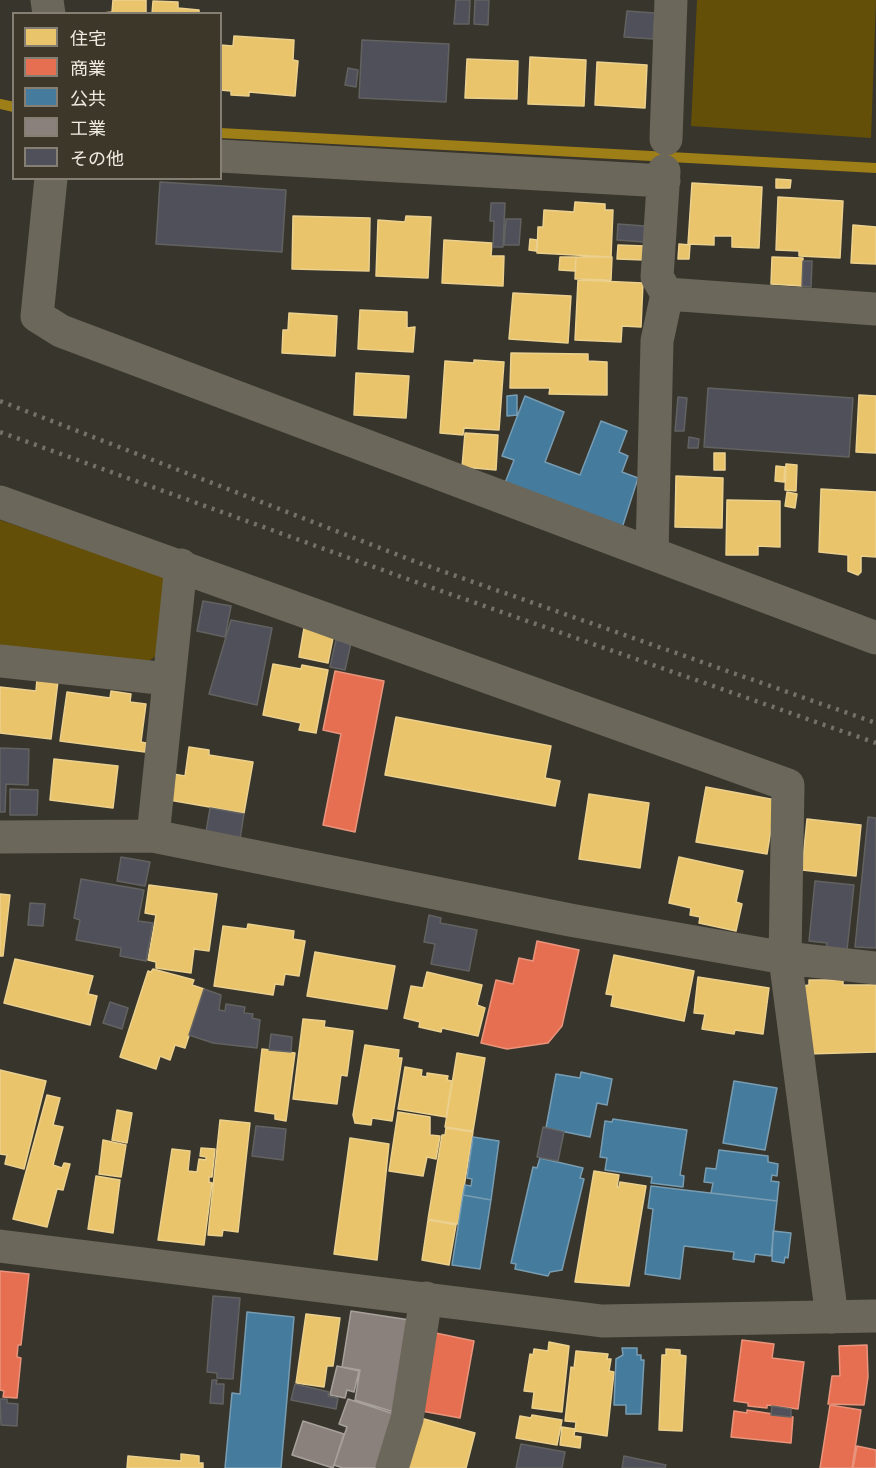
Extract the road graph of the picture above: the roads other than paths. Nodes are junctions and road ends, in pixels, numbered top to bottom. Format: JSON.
{"nodes":[{"id":1,"x":671,"y":0,"type":"edge"},
{"id":2,"x":666,"y":138,"type":"dead end"},
{"id":3,"x":222,"y":156,"type":"edge"},
{"id":4,"x":51,"y":180,"type":"edge"},
{"id":5,"x":667,"y":294,"type":"junction"},
{"id":6,"x":876,"y":309,"type":"edge"},
{"id":7,"x":0,"y":501,"type":"edge"},
{"id":8,"x":652,"y":554,"type":"junction"},
{"id":9,"x":181,"y":565,"type":"junction"},
{"id":10,"x":876,"y":638,"type":"edge"},
{"id":11,"x":0,"y":662,"type":"edge"},
{"id":12,"x":168,"y":679,"type":"junction"},
{"id":13,"x":153,"y":836,"type":"junction"},
{"id":14,"x":0,"y":837,"type":"edge"},
{"id":15,"x":785,"y":958,"type":"junction"},
{"id":16,"x":876,"y":968,"type":"edge"},
{"id":17,"x":0,"y":1246,"type":"edge"},
{"id":18,"x":426,"y":1298,"type":"junction"},
{"id":19,"x":832,"y":1317,"type":"junction"},
{"id":20,"x":876,"y":1317,"type":"edge"},
{"id":21,"x":392,"y":1468,"type":"edge"}],
"edges":[{"from":1,"to":2,"type":"street"},
{"from":3,"to":5,"type":"street"},
{"from":4,"to":8,"type":"street"},
{"from":5,"to":6,"type":"street"},
{"from":5,"to":8,"type":"street"},
{"from":7,"to":9,"type":"street"},
{"from":8,"to":10,"type":"street"},
{"from":9,"to":12,"type":"street"},
{"from":9,"to":15,"type":"street"},
{"from":11,"to":12,"type":"street"},
{"from":12,"to":13,"type":"street"},
{"from":13,"to":14,"type":"street"},
{"from":13,"to":15,"type":"street"},
{"from":15,"to":16,"type":"street"},
{"from":15,"to":19,"type":"street"},
{"from":17,"to":18,"type":"street"},
{"from":18,"to":19,"type":"street"},
{"from":18,"to":21,"type":"street"},
{"from":19,"to":20,"type":"street"}]}
